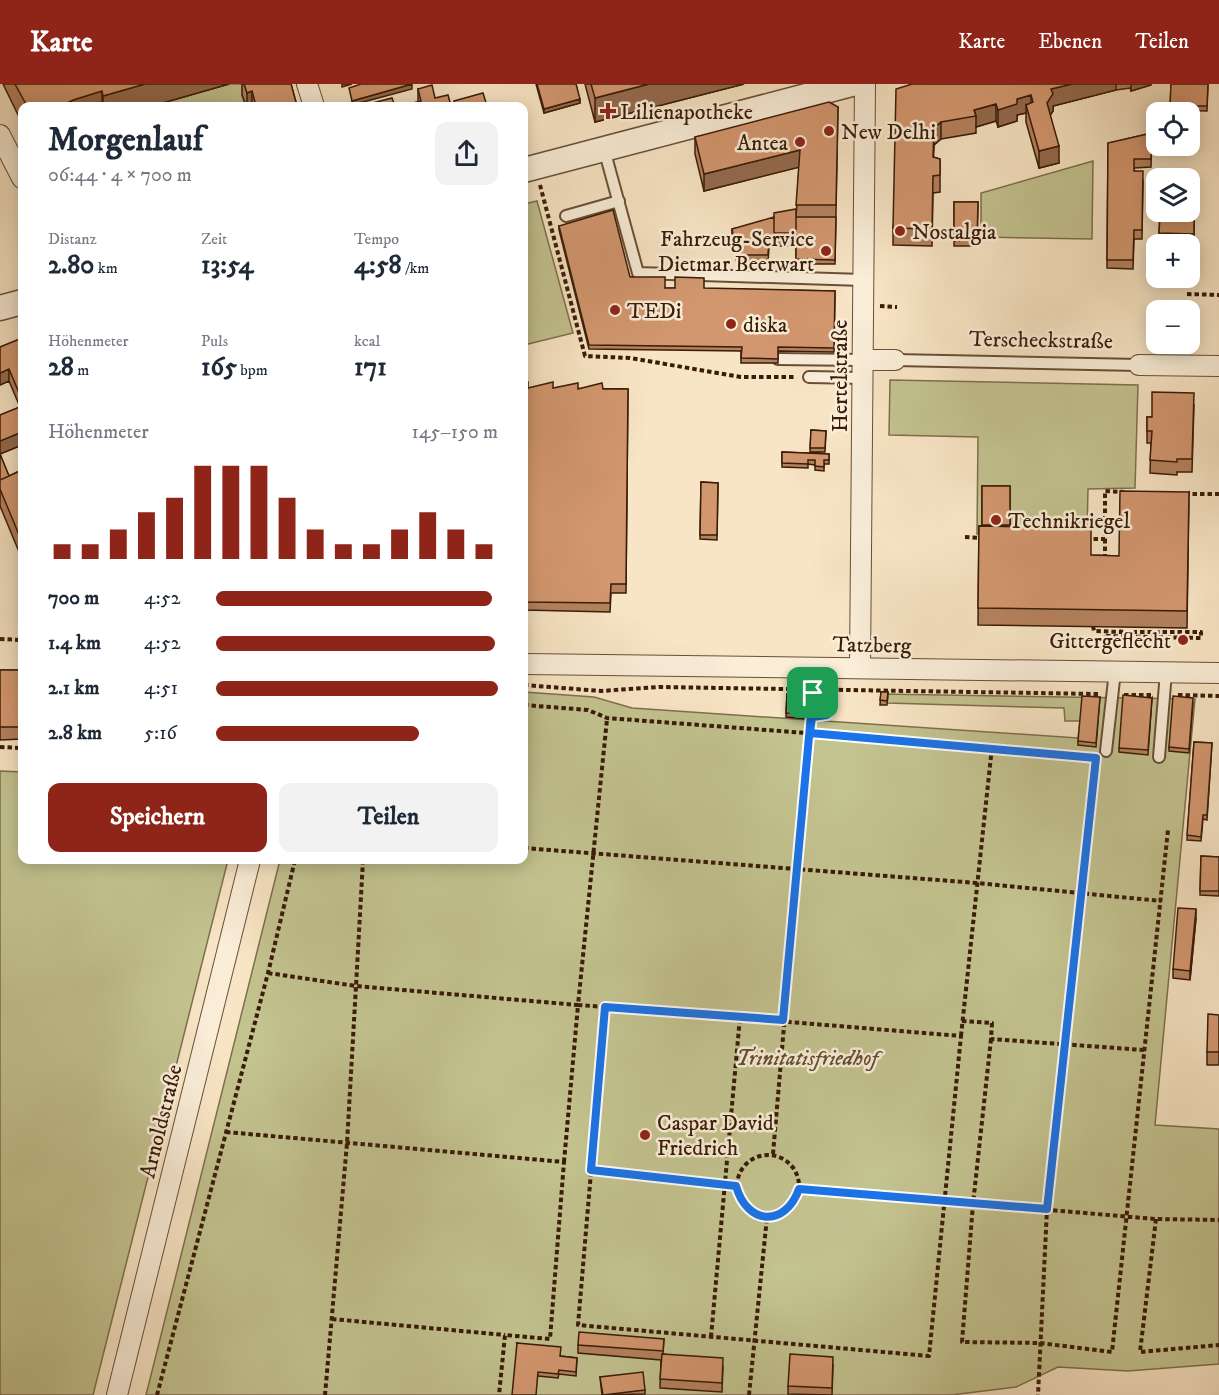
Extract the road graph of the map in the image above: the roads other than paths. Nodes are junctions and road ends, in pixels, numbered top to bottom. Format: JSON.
{"nodes":[{"id":1,"x":307,"y":84,"type":"edge"},
{"id":2,"x":852,"y":84,"type":"edge"},
{"id":3,"x":865,"y":84,"type":"edge"},
{"id":4,"x":313,"y":102,"type":"edge"},
{"id":5,"x":0,"y":135,"type":"edge"},
{"id":6,"x":604,"y":149,"type":"junction"},
{"id":7,"x":530,"y":169,"type":"edge"},
{"id":8,"x":18,"y":170,"type":"edge"},
{"id":9,"x":619,"y":201,"type":"junction"},
{"id":10,"x":566,"y":216,"type":"dead end"},
{"id":11,"x":863,"y":280,"type":"junction"},
{"id":12,"x":18,"y":303,"type":"edge"},
{"id":13,"x":0,"y":308,"type":"edge"},
{"id":14,"x":778,"y":359,"type":"edge"},
{"id":15,"x":894,"y":360,"type":"joint"},
{"id":16,"x":1139,"y":365,"type":"joint"},
{"id":17,"x":1219,"y":366,"type":"edge"},
{"id":18,"x":863,"y":369,"type":"junction"},
{"id":19,"x":809,"y":377,"type":"road end"},
{"id":20,"x":528,"y":664,"type":"edge"},
{"id":21,"x":861,"y":668,"type":"junction"},
{"id":22,"x":1114,"y":671,"type":"junction"},
{"id":23,"x":1166,"y":672,"type":"junction"},
{"id":24,"x":1219,"y":673,"type":"edge"},
{"id":25,"x":1106,"y":751,"type":"dead end"},
{"id":26,"x":1159,"y":757,"type":"dead end"},
{"id":27,"x":249,"y":864,"type":"edge"},
{"id":28,"x":117,"y":1395,"type":"edge"}],
"edges":[{"from":1,"to":4,"type":"street"},
{"from":2,"to":6,"type":"street"},
{"from":3,"to":11,"type":"street","name":"Hertelstraße"},
{"from":5,"to":8,"type":"street"},
{"from":6,"to":7,"type":"street"},
{"from":6,"to":9,"type":"lane"},
{"from":9,"to":10,"type":"lane"},
{"from":9,"to":11,"type":"lane"},
{"from":11,"to":18,"type":"street","name":"Hertelstraße"},
{"from":12,"to":13,"type":"street"},
{"from":14,"to":18,"type":"lane"},
{"from":15,"to":16,"type":"lane","name":"Terscheckstraße"},
{"from":15,"to":18,"type":"street","name":"Terscheckstraße"},
{"from":16,"to":17,"type":"street","name":"Terscheckstraße"},
{"from":18,"to":19,"type":"lane"},
{"from":18,"to":21,"type":"street","name":"Hertelstraße"},
{"from":20,"to":21,"type":"street","name":"Tatzberg"},
{"from":21,"to":22,"type":"street","name":"Tatzberg"},
{"from":22,"to":23,"type":"street","name":"Tatzberg"},
{"from":22,"to":25,"type":"lane"},
{"from":23,"to":24,"type":"street","name":"Tatzberg"},
{"from":23,"to":26,"type":"lane"},
{"from":27,"to":28,"type":"street","name":"Arnoldstraße"}]}
